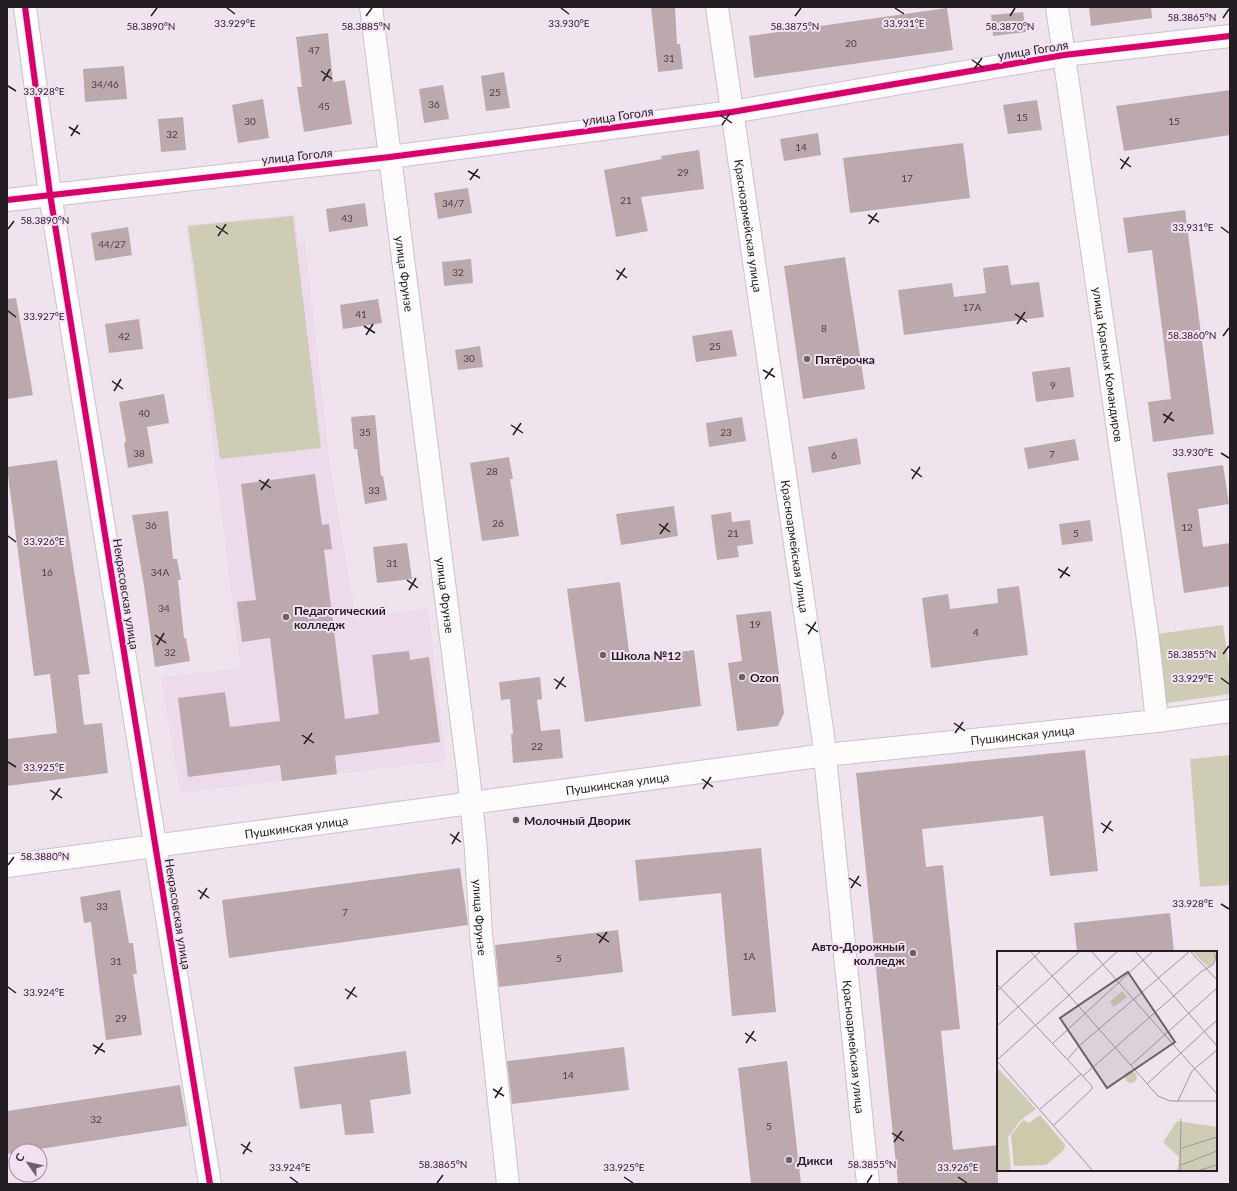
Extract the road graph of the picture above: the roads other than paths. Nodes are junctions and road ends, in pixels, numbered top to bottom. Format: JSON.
{"nodes":[{"id":1,"x":25,"y":7,"type":"edge"},
{"id":2,"x":372,"y":7,"type":"edge"},
{"id":3,"x":717,"y":7,"type":"edge"},
{"id":4,"x":1057,"y":7,"type":"edge"},
{"id":5,"x":1230,"y":36,"type":"edge"},
{"id":6,"x":1064,"y":55,"type":"junction"},
{"id":7,"x":732,"y":112,"type":"junction"},
{"id":8,"x":390,"y":157,"type":"junction"},
{"id":9,"x":50,"y":194,"type":"junction"},
{"id":10,"x":7,"y":200,"type":"edge"},
{"id":11,"x":1230,"y":711,"type":"edge"},
{"id":12,"x":1157,"y":721,"type":"junction"},
{"id":13,"x":825,"y":755,"type":"junction"},
{"id":14,"x":472,"y":803,"type":"junction"},
{"id":15,"x":156,"y":845,"type":"junction"},
{"id":16,"x":7,"y":866,"type":"edge"},
{"id":17,"x":210,"y":1184,"type":"edge"},
{"id":18,"x":508,"y":1184,"type":"edge"},
{"id":19,"x":868,"y":1184,"type":"edge"}],
"edges":[{"from":1,"to":9,"type":"street","name":"Некрасовская улица"},
{"from":2,"to":8,"type":"street","name":"улица Фрунзе"},
{"from":3,"to":7,"type":"street","name":"Красноармейская улица"},
{"from":4,"to":6,"type":"street","name":"улица Красных Командиров"},
{"from":5,"to":6,"type":"street","name":"улица Гоголя"},
{"from":6,"to":7,"type":"street","name":"улица Гоголя"},
{"from":6,"to":12,"type":"street","name":"улица Красных Командиров"},
{"from":7,"to":8,"type":"street","name":"улица Гоголя"},
{"from":7,"to":13,"type":"street","name":"Красноармейская улица"},
{"from":8,"to":9,"type":"street","name":"улица Гоголя"},
{"from":8,"to":14,"type":"street","name":"улица Фрунзе"},
{"from":9,"to":10,"type":"street","name":"улица Гоголя"},
{"from":9,"to":15,"type":"street","name":"Некрасовская улица"},
{"from":11,"to":12,"type":"street","name":"Пушкинская улица"},
{"from":12,"to":13,"type":"street","name":"Пушкинская улица"},
{"from":13,"to":14,"type":"street","name":"Пушкинская улица"},
{"from":13,"to":19,"type":"street","name":"Красноармейская улица"},
{"from":14,"to":15,"type":"street","name":"Пушкинская улица"},
{"from":14,"to":18,"type":"street","name":"улица Фрунзе"},
{"from":15,"to":16,"type":"street","name":"Пушкинская улица"},
{"from":15,"to":17,"type":"street","name":"Некрасовская улица"}]}
